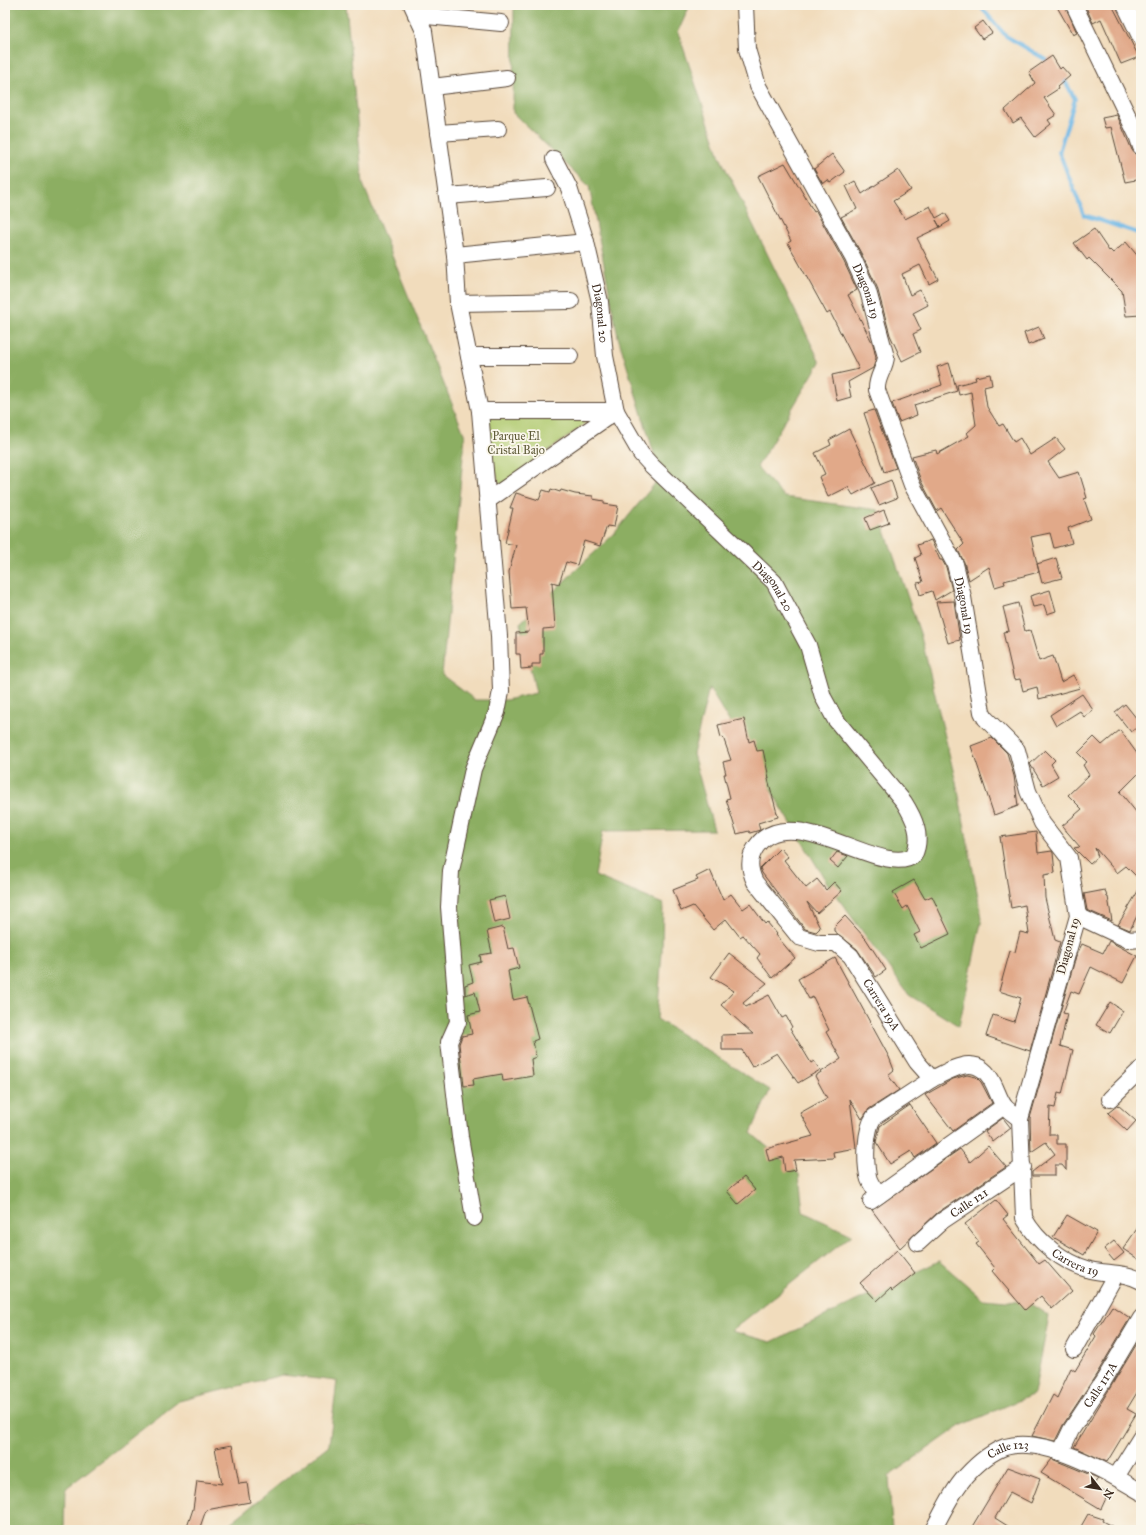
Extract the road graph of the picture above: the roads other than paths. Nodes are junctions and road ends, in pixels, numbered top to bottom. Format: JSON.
{"nodes":[{"id":1,"x":744,"y":5,"type":"edge"},
{"id":2,"x":1074,"y":5,"type":"edge"},
{"id":3,"x":1125,"y":5,"type":"edge"},
{"id":4,"x":414,"y":10,"type":"edge"},
{"id":5,"x":442,"y":11,"type":"edge"},
{"id":6,"x":502,"y":22,"type":"dead end"},
{"id":7,"x":424,"y":32,"type":"junction"},
{"id":8,"x":1141,"y":38,"type":"edge"},
{"id":9,"x":507,"y":78,"type":"dead end"},
{"id":10,"x":432,"y":87,"type":"junction"},
{"id":11,"x":498,"y":129,"type":"dead end"},
{"id":12,"x":438,"y":133,"type":"junction"},
{"id":13,"x":1141,"y":147,"type":"edge"},
{"id":14,"x":554,"y":159,"type":"dead end"},
{"id":15,"x":547,"y":188,"type":"dead end"},
{"id":16,"x":448,"y":196,"type":"junction"},
{"id":17,"x":586,"y":242,"type":"junction"},
{"id":18,"x":455,"y":255,"type":"junction"},
{"id":19,"x":571,"y":301,"type":"dead end"},
{"id":20,"x":458,"y":303,"type":"junction"},
{"id":21,"x":469,"y":356,"type":"junction"},
{"id":22,"x":570,"y":356,"type":"dead end"},
{"id":23,"x":480,"y":411,"type":"junction"},
{"id":24,"x":616,"y":411,"type":"junction"},
{"id":25,"x":487,"y":501,"type":"junction"},
{"id":26,"x":749,"y":862,"type":"joint"},
{"id":27,"x":1078,"y":916,"type":"junction"},
{"id":28,"x":1141,"y":939,"type":"edge"},
{"id":29,"x":1141,"y":1069,"type":"edge"},
{"id":30,"x":932,"y":1079,"type":"junction"},
{"id":31,"x":1110,"y":1099,"type":"dead end"},
{"id":32,"x":1004,"y":1106,"type":"junction"},
{"id":33,"x":1020,"y":1119,"type":"junction"},
{"id":34,"x":1023,"y":1167,"type":"junction"},
{"id":35,"x":474,"y":1218,"type":"dead end"},
{"id":36,"x":1024,"y":1218,"type":"joint"},
{"id":37,"x":918,"y":1243,"type":"dead end"},
{"id":38,"x":1116,"y":1274,"type":"junction"},
{"id":39,"x":1140,"y":1279,"type":"edge"},
{"id":40,"x":1141,"y":1318,"type":"edge"},
{"id":41,"x":1074,"y":1349,"type":"dead end"},
{"id":42,"x":1141,"y":1437,"type":"edge"},
{"id":43,"x":1061,"y":1452,"type":"junction"},
{"id":44,"x":1116,"y":1477,"type":"junction"},
{"id":45,"x":1141,"y":1492,"type":"edge"},
{"id":46,"x":933,"y":1530,"type":"edge"}],
"edges":[{"from":1,"to":27,"type":"street","name":"Diagonal 19"},
{"from":2,"to":13,"type":"street"},
{"from":3,"to":8,"type":"street"},
{"from":4,"to":5,"type":"street"},
{"from":4,"to":7,"type":"street"},
{"from":5,"to":6,"type":"street"},
{"from":5,"to":7,"type":"street"},
{"from":7,"to":10,"type":"street"},
{"from":9,"to":10,"type":"street"},
{"from":10,"to":12,"type":"street"},
{"from":11,"to":12,"type":"street"},
{"from":12,"to":16,"type":"street"},
{"from":14,"to":17,"type":"street","name":"Diagonal 20"},
{"from":15,"to":16,"type":"street"},
{"from":16,"to":18,"type":"street"},
{"from":17,"to":18,"type":"street"},
{"from":17,"to":24,"type":"street","name":"Diagonal 20"},
{"from":18,"to":20,"type":"street"},
{"from":19,"to":20,"type":"street"},
{"from":20,"to":21,"type":"street"},
{"from":21,"to":22,"type":"street"},
{"from":21,"to":23,"type":"street"},
{"from":23,"to":24,"type":"street"},
{"from":23,"to":25,"type":"street"},
{"from":24,"to":25,"type":"street"},
{"from":24,"to":26,"type":"street","name":"Diagonal 20"},
{"from":25,"to":35,"type":"street"},
{"from":26,"to":30,"type":"street","name":"Carrera 19A"},
{"from":27,"to":28,"type":"street"},
{"from":27,"to":33,"type":"street","name":"Diagonal 19"},
{"from":29,"to":31,"type":"street"},
{"from":30,"to":32,"type":"street"},
{"from":30,"to":32,"type":"street"},
{"from":32,"to":33,"type":"street"},
{"from":33,"to":34,"type":"street","name":"Diagonal 19"},
{"from":34,"to":36,"type":"street","name":"Diagonal 19"},
{"from":34,"to":37,"type":"street","name":"Calle 121"},
{"from":36,"to":38,"type":"street","name":"Carrera 19"},
{"from":38,"to":39,"type":"street","name":"Carrera 19"},
{"from":38,"to":41,"type":"street"},
{"from":40,"to":43,"type":"street","name":"Calle 117A"},
{"from":42,"to":44,"type":"street"},
{"from":43,"to":44,"type":"street","name":"Calle 123"},
{"from":43,"to":46,"type":"street","name":"Calle 123"},
{"from":44,"to":45,"type":"street","name":"Calle 123"}]}
